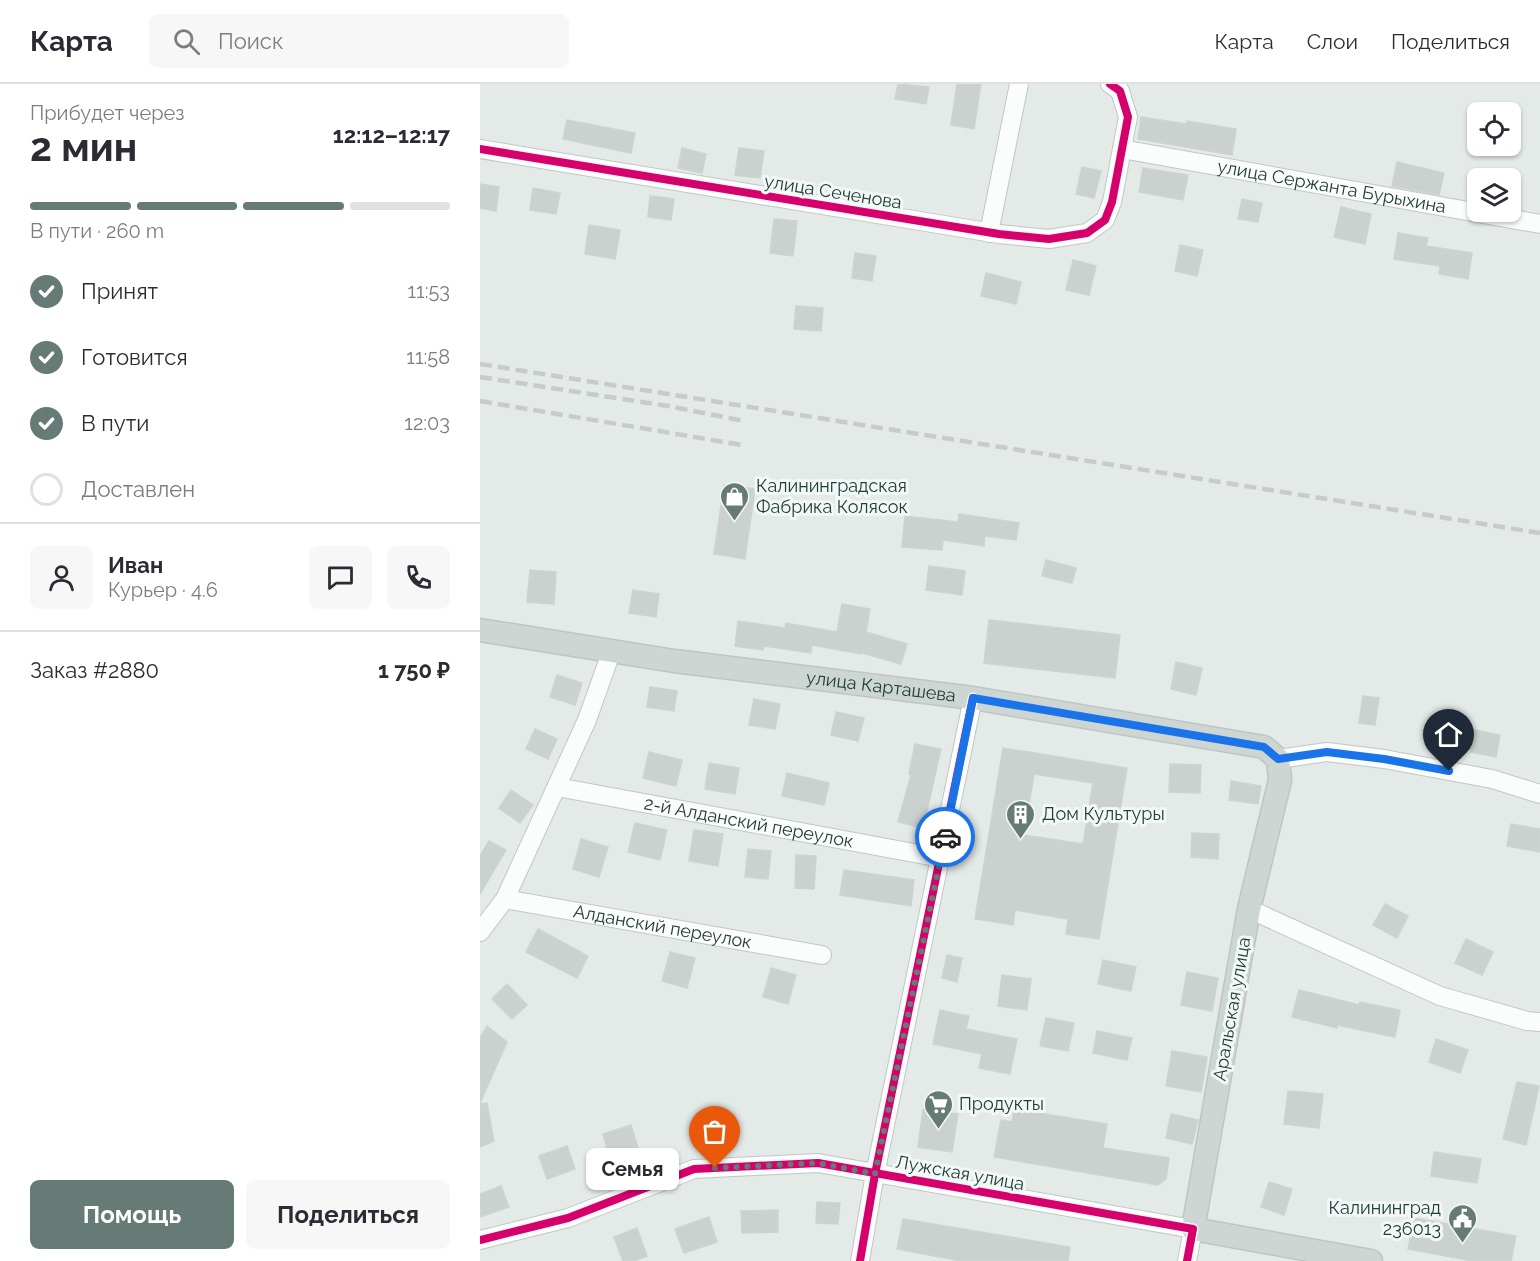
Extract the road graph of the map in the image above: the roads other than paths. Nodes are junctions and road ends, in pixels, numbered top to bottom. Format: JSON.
{"nodes":[{"id":1,"x":1019,"y":84,"type":"edge"},
{"id":2,"x":1110,"y":84,"type":"edge"},
{"id":3,"x":480,"y":148,"type":"edge"},
{"id":4,"x":1122,"y":149,"type":"junction"},
{"id":5,"x":1540,"y":224,"type":"edge"},
{"id":6,"x":989,"y":232,"type":"junction"},
{"id":7,"x":480,"y":630,"type":"edge"},
{"id":8,"x":612,"y":650,"type":"junction"},
{"id":9,"x":973,"y":698,"type":"junction"},
{"id":10,"x":1278,"y":759,"type":"junction"},
{"id":11,"x":557,"y":787,"type":"junction"},
{"id":12,"x":1540,"y":794,"type":"edge"},
{"id":13,"x":941,"y":858,"type":"junction"},
{"id":14,"x":505,"y":900,"type":"junction"},
{"id":15,"x":1249,"y":909,"type":"junction"},
{"id":16,"x":480,"y":932,"type":"edge"},
{"id":17,"x":822,"y":955,"type":"dead end"},
{"id":18,"x":1540,"y":1022,"type":"edge"},
{"id":19,"x":875,"y":1174,"type":"junction"},
{"id":20,"x":1194,"y":1229,"type":"junction"},
{"id":21,"x":480,"y":1240,"type":"edge"},
{"id":22,"x":860,"y":1261,"type":"edge"},
{"id":23,"x":1187,"y":1261,"type":"edge"},
{"id":24,"x":1371,"y":1261,"type":"edge"}],
"edges":[{"from":1,"to":6,"type":"street"},
{"from":2,"to":4,"type":"street","name":"улица Сеченова"},
{"from":3,"to":6,"type":"street","name":"улица Сеченова"},
{"from":4,"to":5,"type":"street","name":"улица Сержанта Бурыхина"},
{"from":4,"to":6,"type":"street","name":"улица Сеченова"},
{"from":7,"to":8,"type":"main road","name":"улица Карташева"},
{"from":8,"to":9,"type":"main road","name":"улица Карташева"},
{"from":8,"to":11,"type":"street"},
{"from":9,"to":10,"type":"main road","name":"улица Карташева"},
{"from":9,"to":13,"type":"street"},
{"from":10,"to":12,"type":"street"},
{"from":10,"to":15,"type":"main road","name":"Аральская улица"},
{"from":11,"to":13,"type":"street","name":"2-й Алданский переулок"},
{"from":11,"to":14,"type":"street"},
{"from":13,"to":19,"type":"street"},
{"from":14,"to":16,"type":"street"},
{"from":14,"to":17,"type":"street","name":"Алданский переулок"},
{"from":15,"to":18,"type":"street"},
{"from":15,"to":20,"type":"main road","name":"Аральская улица"},
{"from":19,"to":20,"type":"street","name":"Лужская улица"},
{"from":19,"to":21,"type":"street","name":"Лужская улица"},
{"from":19,"to":22,"type":"street"},
{"from":20,"to":23,"type":"street","name":"Аральская улица"},
{"from":20,"to":24,"type":"main road","name":"Лужская улица"}]}
